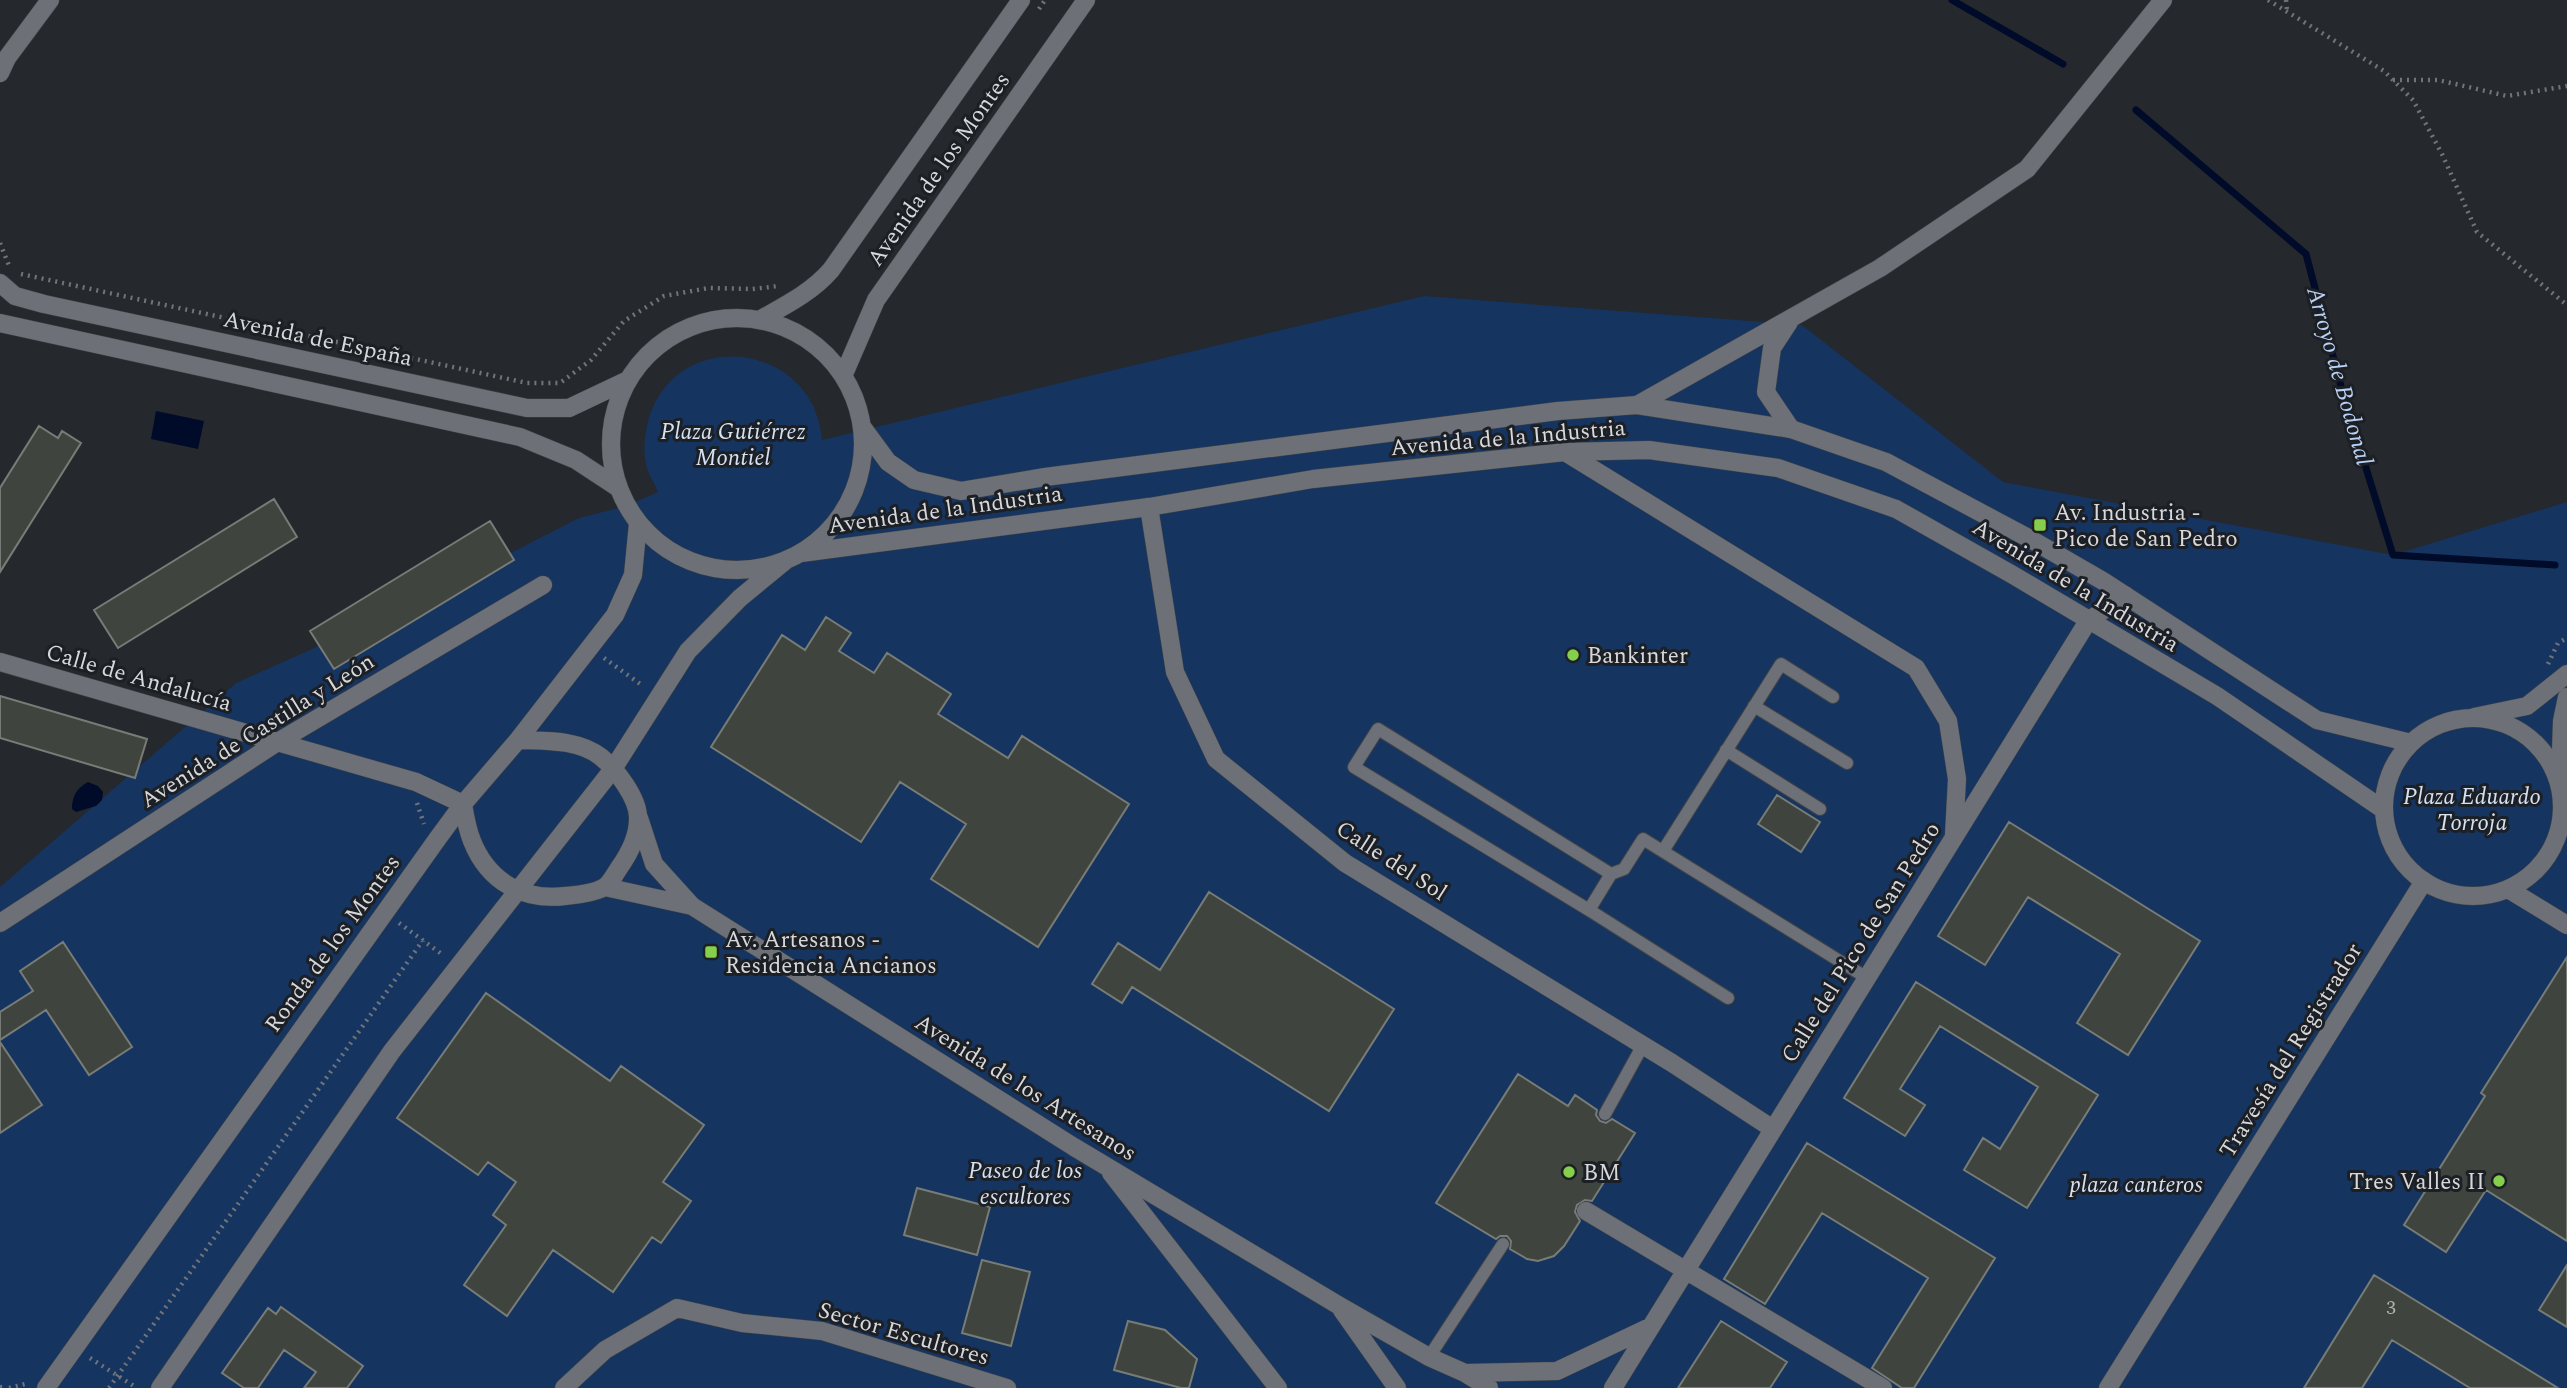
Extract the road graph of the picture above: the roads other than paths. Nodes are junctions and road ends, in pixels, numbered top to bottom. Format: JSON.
{"nodes":[{"id":1,"x":50,"y":0,"type":"edge"},
{"id":2,"x":1021,"y":0,"type":"edge"},
{"id":3,"x":1086,"y":0,"type":"edge"},
{"id":4,"x":2163,"y":0,"type":"edge"},
{"id":5,"x":0,"y":73,"type":"edge"},
{"id":6,"x":0,"y":283,"type":"edge"},
{"id":7,"x":761,"y":319,"type":"junction"},
{"id":8,"x":1791,"y":319,"type":"junction"},
{"id":9,"x":0,"y":323,"type":"edge"},
{"id":10,"x":844,"y":374,"type":"junction"},
{"id":11,"x":626,"y":381,"type":"junction"},
{"id":12,"x":1637,"y":405,"type":"junction"},
{"id":13,"x":863,"y":428,"type":"junction"},
{"id":14,"x":1791,"y":429,"type":"junction"},
{"id":15,"x":1565,"y":452,"type":"junction"},
{"id":16,"x":617,"y":486,"type":"junction"},
{"id":17,"x":1149,"y":507,"type":"junction"},
{"id":18,"x":638,"y":523,"type":"junction"},
{"id":19,"x":793,"y":557,"type":"junction"},
{"id":20,"x":543,"y":585,"type":"dead end"},
{"id":21,"x":2125,"y":596,"type":"junction"},
{"id":22,"x":2088,"y":621,"type":"junction"},
{"id":23,"x":0,"y":662,"type":"edge"},
{"id":24,"x":2567,"y":674,"type":"edge"},
{"id":25,"x":1833,"y":697,"type":"dead end"},
{"id":26,"x":2567,"y":697,"type":"edge"},
{"id":27,"x":1754,"y":706,"type":"junction"},
{"id":28,"x":2474,"y":717,"type":"junction"},
{"id":29,"x":518,"y":740,"type":"junction"},
{"id":30,"x":276,"y":743,"type":"junction"},
{"id":31,"x":2411,"y":743,"type":"junction"},
{"id":32,"x":1726,"y":750,"type":"junction"},
{"id":33,"x":1847,"y":763,"type":"dead end"},
{"id":34,"x":613,"y":769,"type":"junction"},
{"id":35,"x":2560,"y":783,"type":"junction"},
{"id":36,"x":463,"y":804,"type":"junction"},
{"id":37,"x":1820,"y":809,"type":"dead end"},
{"id":38,"x":2384,"y":810,"type":"junction"},
{"id":39,"x":639,"y":818,"type":"junction"},
{"id":40,"x":1954,"y":837,"type":"junction"},
{"id":41,"x":2563,"y":838,"type":"edge"},
{"id":42,"x":1662,"y":851,"type":"junction"},
{"id":43,"x":1611,"y":874,"type":"junction"},
{"id":44,"x":2424,"y":881,"type":"junction"},
{"id":45,"x":605,"y":887,"type":"junction"},
{"id":46,"x":2508,"y":889,"type":"junction"},
{"id":47,"x":516,"y":891,"type":"junction"},
{"id":48,"x":692,"y":906,"type":"junction"},
{"id":49,"x":1589,"y":911,"type":"junction"},
{"id":50,"x":0,"y":923,"type":"edge"},
{"id":51,"x":2567,"y":925,"type":"edge"},
{"id":52,"x":1867,"y":978,"type":"junction"},
{"id":53,"x":1728,"y":998,"type":"dead end"},
{"id":54,"x":1643,"y":1045,"type":"junction"},
{"id":55,"x":1605,"y":1114,"type":"dead end"},
{"id":56,"x":1773,"y":1129,"type":"junction"},
{"id":57,"x":1105,"y":1165,"type":"junction"},
{"id":58,"x":1586,"y":1211,"type":"dead end"},
{"id":59,"x":1503,"y":1244,"type":"dead end"},
{"id":60,"x":1685,"y":1271,"type":"junction"},
{"id":61,"x":1338,"y":1305,"type":"junction"},
{"id":62,"x":1650,"y":1327,"type":"junction"},
{"id":63,"x":1429,"y":1357,"type":"junction"},
{"id":64,"x":1465,"y":1373,"type":"junction"},
{"id":65,"x":46,"y":1388,"type":"edge"},
{"id":66,"x":160,"y":1388,"type":"edge"},
{"id":67,"x":564,"y":1388,"type":"edge"},
{"id":68,"x":1007,"y":1388,"type":"edge"},
{"id":69,"x":1278,"y":1388,"type":"edge"},
{"id":70,"x":1397,"y":1388,"type":"edge"},
{"id":71,"x":1489,"y":1388,"type":"edge"},
{"id":72,"x":1613,"y":1388,"type":"edge"},
{"id":73,"x":1883,"y":1388,"type":"edge"},
{"id":74,"x":2108,"y":1388,"type":"edge"}],
"edges":[{"from":1,"to":5,"type":"street"},
{"from":2,"to":7,"type":"street","name":"Avenida de los Montes"},
{"from":3,"to":10,"type":"street","name":"Avenida de los Montes"},
{"from":4,"to":8,"type":"street"},
{"from":6,"to":11,"type":"street","name":"Avenida de España"},
{"from":7,"to":10,"type":"street"},
{"from":7,"to":11,"type":"street"},
{"from":8,"to":12,"type":"street"},
{"from":8,"to":14,"type":"street"},
{"from":9,"to":16,"type":"street"},
{"from":10,"to":13,"type":"street"},
{"from":11,"to":16,"type":"street"},
{"from":12,"to":13,"type":"street","name":"Avenida de la Industria"},
{"from":12,"to":14,"type":"street","name":"Avenida de la Industria"},
{"from":13,"to":19,"type":"street"},
{"from":14,"to":21,"type":"street","name":"Avenida de la Industria"},
{"from":15,"to":17,"type":"street","name":"Avenida de la Industria"},
{"from":15,"to":22,"type":"street","name":"Avenida de la Industria"},
{"from":15,"to":40,"type":"street"},
{"from":16,"to":18,"type":"street"},
{"from":17,"to":19,"type":"street","name":"Avenida de la Industria"},
{"from":17,"to":54,"type":"street","name":"Calle del Sol"},
{"from":18,"to":19,"type":"street"},
{"from":18,"to":29,"type":"street","name":"Ronda de los Montes"},
{"from":19,"to":34,"type":"street"},
{"from":20,"to":30,"type":"street","name":"Avenida de Castilla y León"},
{"from":21,"to":22,"type":"street","name":"Calle del Pico de San Pedro"},
{"from":21,"to":31,"type":"street","name":"Avenida de la Industria"},
{"from":22,"to":38,"type":"street","name":"Avenida de la Industria"},
{"from":22,"to":40,"type":"street","name":"Calle del Pico de San Pedro"},
{"from":23,"to":30,"type":"street","name":"Calle de Andalucía"},
{"from":24,"to":28,"type":"street"},
{"from":25,"to":27,"type":"lane"},
{"from":26,"to":35,"type":"street"},
{"from":27,"to":32,"type":"lane"},
{"from":27,"to":33,"type":"lane"},
{"from":28,"to":31,"type":"street"},
{"from":28,"to":35,"type":"street"},
{"from":29,"to":34,"type":"street"},
{"from":29,"to":36,"type":"street","name":"Ronda de los Montes"},
{"from":30,"to":36,"type":"street","name":"Calle de Andalucía"},
{"from":30,"to":50,"type":"street","name":"Avenida de Castilla y León"},
{"from":31,"to":38,"type":"street"},
{"from":32,"to":37,"type":"lane"},
{"from":32,"to":42,"type":"lane"},
{"from":34,"to":39,"type":"street","name":"Avenida de los Artesanos"},
{"from":34,"to":47,"type":"street"},
{"from":35,"to":41,"type":"street"},
{"from":36,"to":47,"type":"street"},
{"from":36,"to":65,"type":"street","name":"Ronda de los Montes"},
{"from":38,"to":44,"type":"street"},
{"from":39,"to":45,"type":"street"},
{"from":39,"to":48,"type":"street","name":"Avenida de los Artesanos"},
{"from":40,"to":52,"type":"street","name":"Calle del Pico de San Pedro"},
{"from":41,"to":46,"type":"street"},
{"from":42,"to":43,"type":"lane"},
{"from":42,"to":52,"type":"lane"},
{"from":43,"to":49,"type":"lane"},
{"from":43,"to":49,"type":"lane"},
{"from":44,"to":46,"type":"street"},
{"from":44,"to":74,"type":"street","name":"Travesía del Registrador"},
{"from":45,"to":47,"type":"street"},
{"from":45,"to":48,"type":"street","name":"Avenida de los Artesanos"},
{"from":46,"to":51,"type":"street"},
{"from":47,"to":66,"type":"street"},
{"from":48,"to":57,"type":"street","name":"Avenida de los Artesanos"},
{"from":49,"to":53,"type":"lane"},
{"from":52,"to":56,"type":"street","name":"Calle del Pico de San Pedro"},
{"from":54,"to":55,"type":"lane"},
{"from":54,"to":56,"type":"street","name":"Calle del Sol"},
{"from":56,"to":60,"type":"street","name":"Calle del Pico de San Pedro"},
{"from":57,"to":61,"type":"street","name":"Avenida de los Artesanos"},
{"from":57,"to":69,"type":"street"},
{"from":58,"to":60,"type":"street"},
{"from":59,"to":63,"type":"lane"},
{"from":60,"to":62,"type":"street","name":"Calle del Pico de San Pedro"},
{"from":60,"to":73,"type":"street"},
{"from":61,"to":63,"type":"street","name":"Avenida de los Artesanos"},
{"from":61,"to":70,"type":"street","name":"Avenida de los Artesanos"},
{"from":62,"to":64,"type":"street"},
{"from":62,"to":72,"type":"street","name":"Calle del Pico de San Pedro"},
{"from":63,"to":64,"type":"street","name":"Avenida de los Artesanos"},
{"from":64,"to":71,"type":"street","name":"Avenida de los Artesanos"},
{"from":67,"to":68,"type":"street","name":"Sector Escultores"}]}
